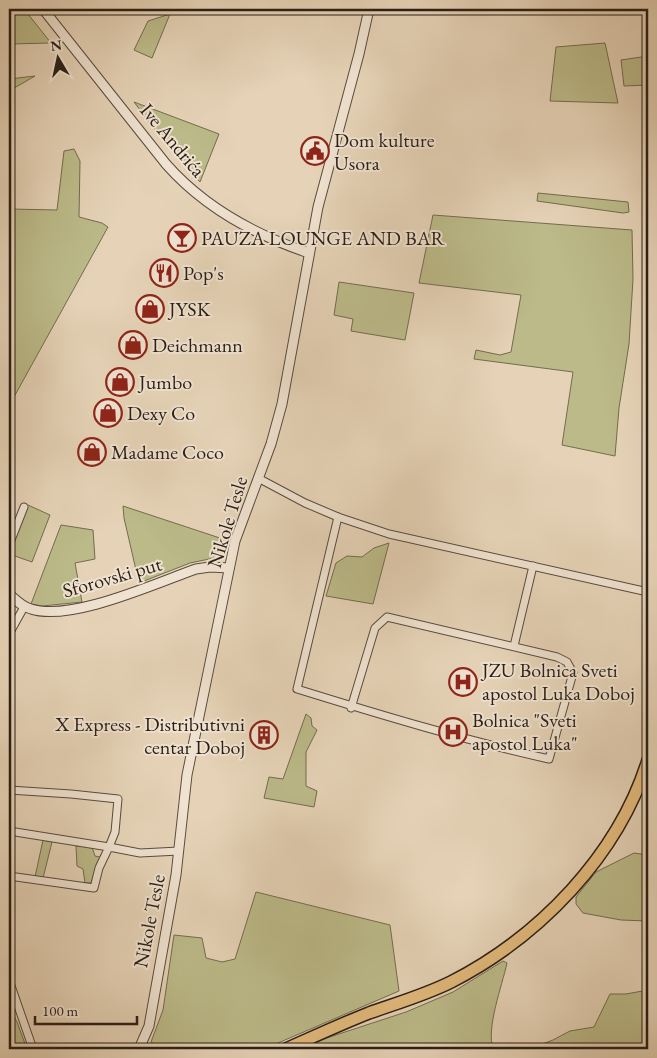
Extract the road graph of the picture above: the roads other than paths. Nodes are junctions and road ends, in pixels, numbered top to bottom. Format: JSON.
{"nodes":[{"id":1,"x":43,"y":9,"type":"edge"},
{"id":2,"x":369,"y":9,"type":"edge"},
{"id":3,"x":309,"y":253,"type":"junction"},
{"id":4,"x":258,"y":478,"type":"junction"},
{"id":5,"x":24,"y":507,"type":"dead end"},
{"id":6,"x":338,"y":517,"type":"junction"},
{"id":7,"x":9,"y":545,"type":"edge"},
{"id":8,"x":533,"y":566,"type":"junction"},
{"id":9,"x":229,"y":568,"type":"junction"},
{"id":10,"x":648,"y":592,"type":"edge"},
{"id":11,"x":9,"y":594,"type":"edge"},
{"id":12,"x":24,"y":607,"type":"junction"},
{"id":13,"x":9,"y":634,"type":"edge"},
{"id":14,"x":514,"y":646,"type":"junction"},
{"id":15,"x":351,"y":708,"type":"junction"},
{"id":16,"x":648,"y":760,"type":"edge"},
{"id":17,"x":9,"y":790,"type":"edge"},
{"id":18,"x":9,"y":831,"type":"edge"},
{"id":19,"x":109,"y":847,"type":"junction"},
{"id":20,"x":179,"y":851,"type":"junction"},
{"id":21,"x":9,"y":876,"type":"edge"},
{"id":22,"x":9,"y":980,"type":"edge"},
{"id":23,"x":33,"y":1049,"type":"edge"},
{"id":24,"x":139,"y":1049,"type":"edge"},
{"id":25,"x":286,"y":1049,"type":"edge"}],
"edges":[{"from":1,"to":3,"type":"street","name":"Ive Andrića"},
{"from":2,"to":3,"type":"street","name":"Nikole Tesle"},
{"from":3,"to":4,"type":"street","name":"Nikole Tesle"},
{"from":4,"to":6,"type":"street"},
{"from":4,"to":9,"type":"street","name":"Nikole Tesle"},
{"from":5,"to":7,"type":"street"},
{"from":6,"to":8,"type":"street"},
{"from":6,"to":15,"type":"street"},
{"from":8,"to":10,"type":"street"},
{"from":8,"to":14,"type":"street"},
{"from":9,"to":12,"type":"street","name":"Sforovski put"},
{"from":9,"to":20,"type":"street","name":"Nikole Tesle"},
{"from":11,"to":12,"type":"street"},
{"from":12,"to":13,"type":"street"},
{"from":14,"to":15,"type":"street"},
{"from":14,"to":15,"type":"street"},
{"from":16,"to":25,"type":"main road"},
{"from":17,"to":19,"type":"street"},
{"from":18,"to":19,"type":"street"},
{"from":19,"to":20,"type":"street"},
{"from":19,"to":21,"type":"street"},
{"from":20,"to":24,"type":"street","name":"Nikole Tesle"},
{"from":22,"to":23,"type":"street"}]}
